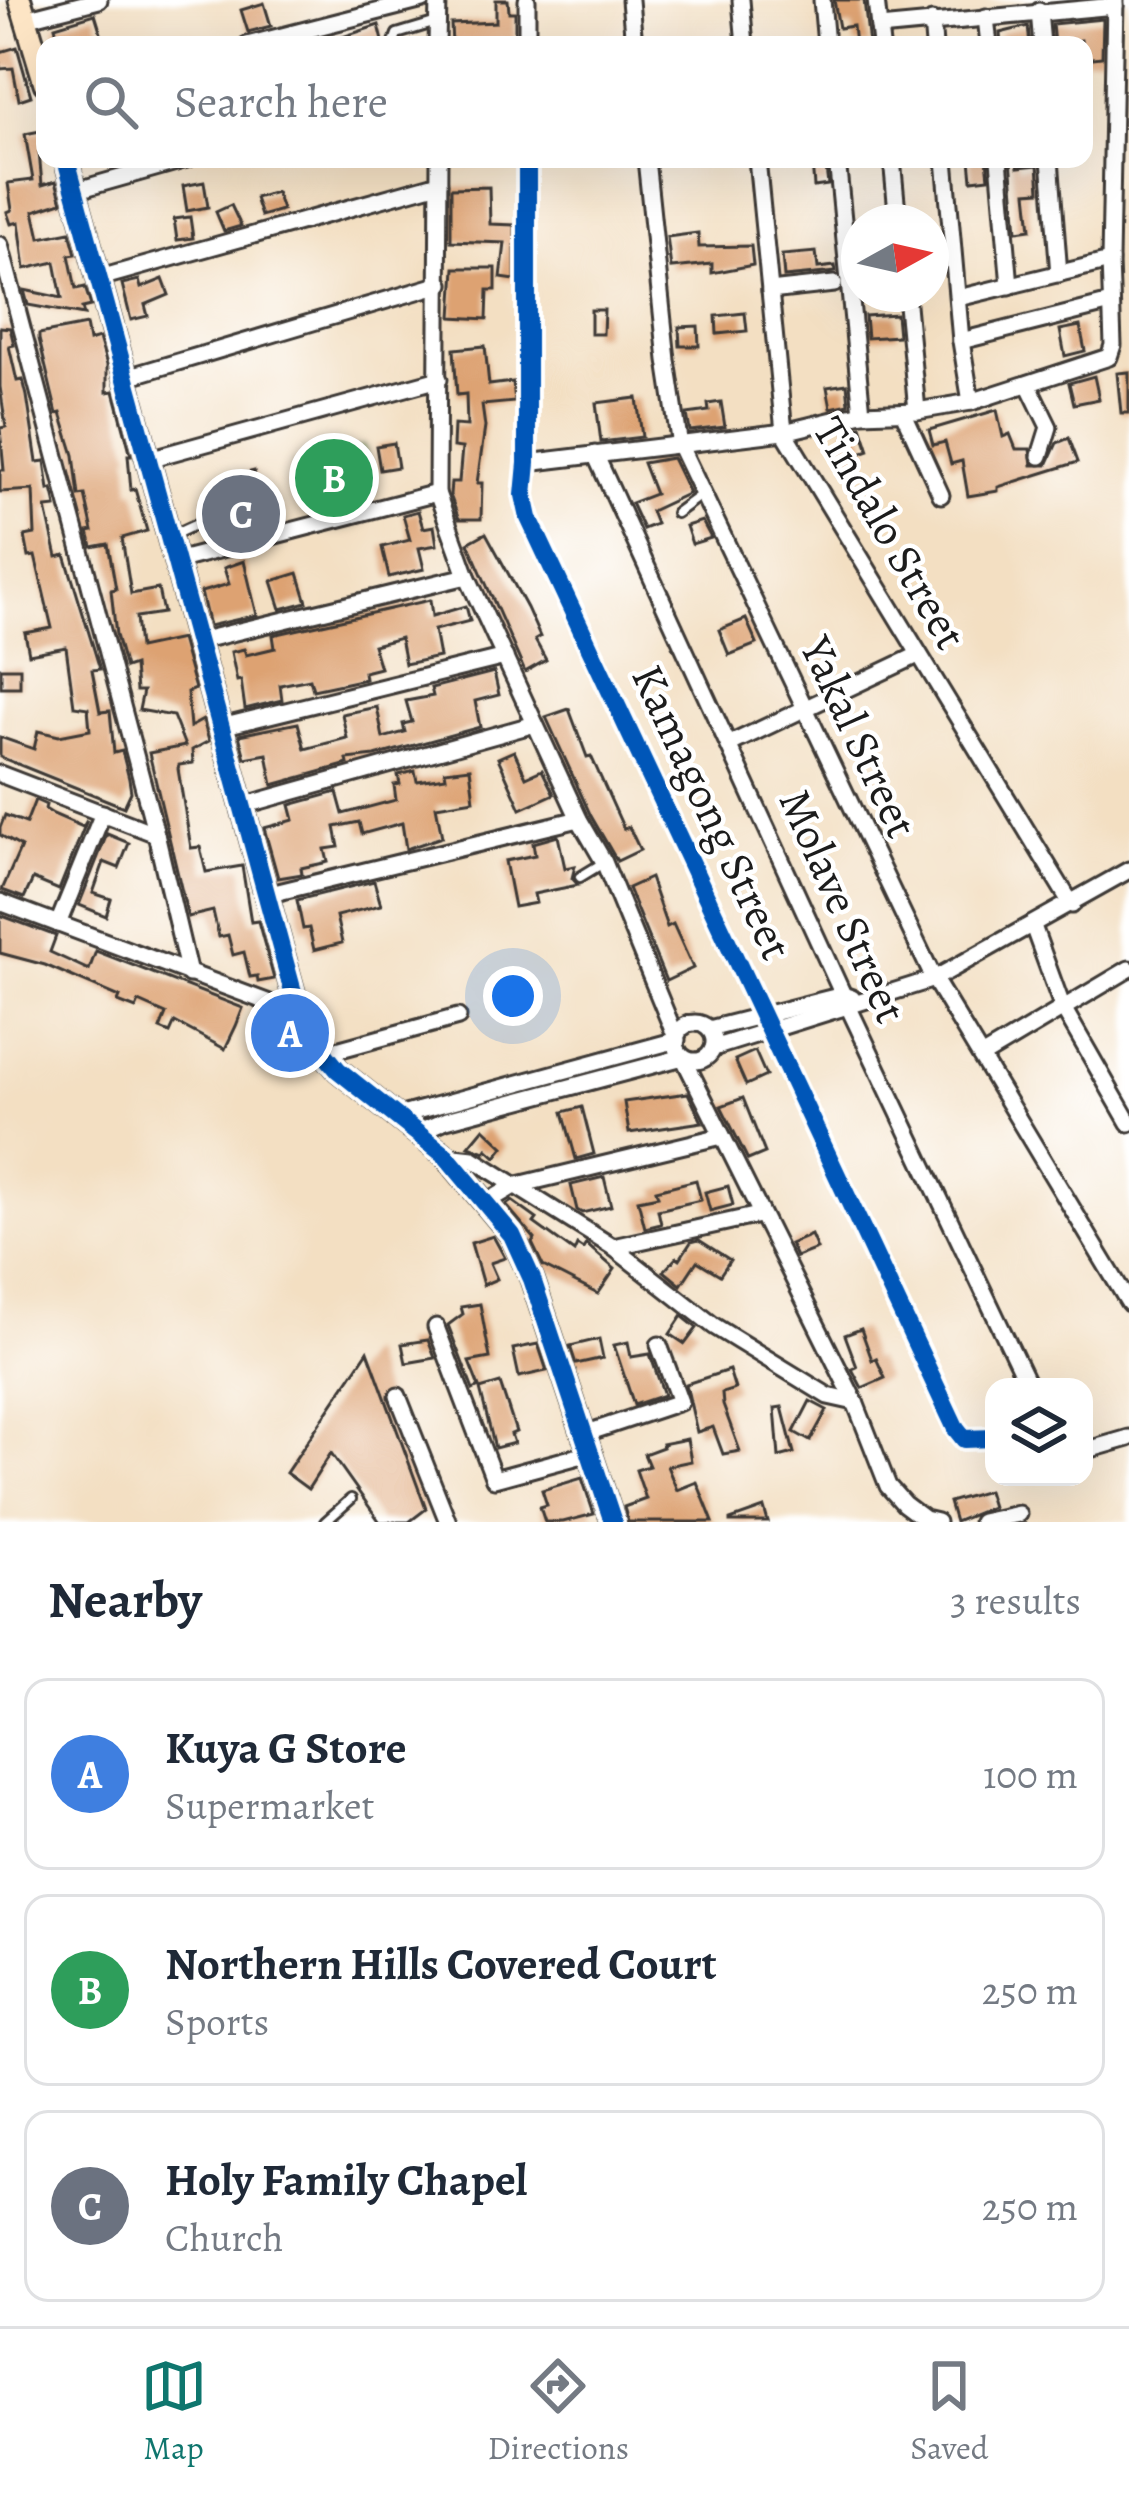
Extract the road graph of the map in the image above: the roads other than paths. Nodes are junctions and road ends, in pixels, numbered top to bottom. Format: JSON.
{"nodes":[{"id":1,"x":99,"y":0,"type":"edge"},
{"id":2,"x":423,"y":0,"type":"edge"},
{"id":3,"x":438,"y":0,"type":"edge"},
{"id":4,"x":527,"y":0,"type":"edge"},
{"id":5,"x":630,"y":0,"type":"edge"},
{"id":6,"x":741,"y":0,"type":"edge"},
{"id":7,"x":822,"y":0,"type":"edge"},
{"id":8,"x":876,"y":0,"type":"edge"},
{"id":9,"x":1115,"y":3,"type":"edge"},
{"id":10,"x":22,"y":9,"type":"edge"},
{"id":11,"x":1039,"y":11,"type":"junction"},
{"id":12,"x":986,"y":17,"type":"junction"},
{"id":13,"x":932,"y":21,"type":"junction"},
{"id":14,"x":438,"y":22,"type":"junction"},
{"id":15,"x":282,"y":36,"type":"edge"},
{"id":16,"x":396,"y":36,"type":"edge"},
{"id":17,"x":437,"y":36,"type":"edge"},
{"id":18,"x":527,"y":36,"type":"edge"},
{"id":19,"x":633,"y":36,"type":"edge"},
{"id":20,"x":745,"y":36,"type":"edge"},
{"id":21,"x":825,"y":36,"type":"edge"},
{"id":22,"x":880,"y":36,"type":"edge"},
{"id":23,"x":933,"y":36,"type":"edge"},
{"id":24,"x":988,"y":36,"type":"edge"},
{"id":25,"x":1041,"y":36,"type":"edge"},
{"id":26,"x":36,"y":54,"type":"edge"},
{"id":27,"x":68,"y":168,"type":"edge"},
{"id":28,"x":155,"y":168,"type":"edge"},
{"id":29,"x":439,"y":168,"type":"edge"},
{"id":30,"x":527,"y":168,"type":"edge"},
{"id":31,"x":647,"y":168,"type":"edge"},
{"id":32,"x":758,"y":168,"type":"edge"},
{"id":33,"x":838,"y":168,"type":"edge"},
{"id":34,"x":893,"y":168,"type":"edge"},
{"id":35,"x":946,"y":168,"type":"edge"},
{"id":36,"x":1000,"y":168,"type":"edge"},
{"id":37,"x":1051,"y":168,"type":"edge"},
{"id":38,"x":440,"y":183,"type":"junction"},
{"id":39,"x":74,"y":191,"type":"junction"},
{"id":40,"x":896,"y":204,"type":"edge"},
{"id":41,"x":0,"y":244,"type":"edge"},
{"id":42,"x":1110,"y":261,"type":"junction"},
{"id":43,"x":1059,"y":274,"type":"junction"},
{"id":44,"x":100,"y":278,"type":"junction"},
{"id":45,"x":441,"y":284,"type":"junction"},
{"id":46,"x":834,"y":284,"type":"dead end"},
{"id":47,"x":1010,"y":286,"type":"junction"},
{"id":48,"x":770,"y":291,"type":"junction"},
{"id":49,"x":958,"y":298,"type":"junction"},
{"id":50,"x":1111,"y":303,"type":"junction"},
{"id":51,"x":907,"y":312,"type":"edge"},
{"id":52,"x":962,"y":341,"type":"junction"},
{"id":53,"x":124,"y":378,"type":"junction"},
{"id":54,"x":439,"y":379,"type":"junction"},
{"id":55,"x":1028,"y":384,"type":"junction"},
{"id":56,"x":971,"y":402,"type":"junction"},
{"id":57,"x":910,"y":412,"type":"junction"},
{"id":58,"x":862,"y":413,"type":"junction"},
{"id":59,"x":784,"y":432,"type":"junction"},
{"id":60,"x":680,"y":446,"type":"junction"},
{"id":61,"x":595,"y":454,"type":"junction"},
{"id":62,"x":1040,"y":456,"type":"dead end"},
{"id":63,"x":148,"y":459,"type":"junction"},
{"id":64,"x":527,"y":463,"type":"junction"},
{"id":65,"x":437,"y":493,"type":"junction"},
{"id":66,"x":703,"y":493,"type":"junction"},
{"id":67,"x":941,"y":495,"type":"dead end"},
{"id":68,"x":676,"y":513,"type":"dead end"},
{"id":69,"x":199,"y":523,"type":"dead end"},
{"id":70,"x":170,"y":537,"type":"junction"},
{"id":71,"x":176,"y":561,"type":"junction"},
{"id":72,"x":467,"y":575,"type":"junction"},
{"id":73,"x":198,"y":641,"type":"junction"},
{"id":74,"x":918,"y":655,"type":"junction"},
{"id":75,"x":505,"y":657,"type":"junction"},
{"id":76,"x":806,"y":708,"type":"junction"},
{"id":77,"x":535,"y":724,"type":"junction"},
{"id":78,"x":221,"y":727,"type":"junction"},
{"id":79,"x":730,"y":745,"type":"junction"},
{"id":80,"x":0,"y":774,"type":"edge"},
{"id":81,"x":242,"y":806,"type":"junction"},
{"id":82,"x":103,"y":813,"type":"junction"},
{"id":83,"x":579,"y":820,"type":"junction"},
{"id":84,"x":156,"y":833,"type":"junction"},
{"id":85,"x":604,"y":862,"type":"junction"},
{"id":86,"x":1129,"y":870,"type":"edge"},
{"id":87,"x":580,"y":877,"type":"dead end"},
{"id":88,"x":266,"y":896,"type":"junction"},
{"id":89,"x":0,"y":902,"type":"edge"},
{"id":90,"x":1072,"y":905,"type":"junction"},
{"id":91,"x":58,"y":924,"type":"junction"},
{"id":92,"x":1033,"y":926,"type":"junction"},
{"id":93,"x":1129,"y":969,"type":"edge"},
{"id":94,"x":190,"y":974,"type":"junction"},
{"id":95,"x":934,"y":979,"type":"junction"},
{"id":96,"x":851,"y":1002,"type":"junction"},
{"id":97,"x":1062,"y":1006,"type":"junction"},
{"id":98,"x":299,"y":1014,"type":"junction"},
{"id":99,"x":458,"y":1017,"type":"dead end"},
{"id":100,"x":769,"y":1022,"type":"junction"},
{"id":101,"x":709,"y":1029,"type":"junction"},
{"id":102,"x":676,"y":1040,"type":"junction"},
{"id":103,"x":713,"y":1048,"type":"junction"},
{"id":104,"x":322,"y":1054,"type":"junction"},
{"id":105,"x":683,"y":1057,"type":"junction"},
{"id":106,"x":981,"y":1057,"type":"junction"},
{"id":107,"x":398,"y":1116,"type":"junction"},
{"id":108,"x":1129,"y":1123,"type":"edge"},
{"id":109,"x":417,"y":1133,"type":"junction"},
{"id":110,"x":722,"y":1136,"type":"junction"},
{"id":111,"x":446,"y":1156,"type":"junction"},
{"id":112,"x":514,"y":1186,"type":"junction"},
{"id":113,"x":487,"y":1202,"type":"junction"},
{"id":114,"x":759,"y":1215,"type":"junction"},
{"id":115,"x":613,"y":1247,"type":"junction"},
{"id":116,"x":1129,"y":1303,"type":"edge"},
{"id":117,"x":436,"y":1327,"type":"dead end"},
{"id":118,"x":659,"y":1345,"type":"dead end"},
{"id":119,"x":1025,"y":1378,"type":"edge"},
{"id":120,"x":868,"y":1386,"type":"dead end"},
{"id":121,"x":398,"y":1396,"type":"dead end"},
{"id":122,"x":852,"y":1397,"type":"junction"},
{"id":123,"x":985,"y":1438,"type":"edge"},
{"id":124,"x":1129,"y":1438,"type":"edge"},
{"id":125,"x":587,"y":1443,"type":"junction"},
{"id":126,"x":1093,"y":1448,"type":"edge"},
{"id":127,"x":351,"y":1498,"type":"dead end"},
{"id":128,"x":1018,"y":1514,"type":"dead end"},
{"id":129,"x":325,"y":1522,"type":"edge"},
{"id":130,"x":448,"y":1522,"type":"edge"},
{"id":131,"x":614,"y":1522,"type":"edge"},
{"id":132,"x":938,"y":1522,"type":"edge"},
{"id":133,"x":981,"y":1522,"type":"edge"}],
"edges":[{"from":1,"to":10,"type":"street"},
{"from":2,"to":15,"type":"street"},
{"from":3,"to":14,"type":"street"},
{"from":4,"to":18,"type":"street"},
{"from":5,"to":19,"type":"street"},
{"from":6,"to":20,"type":"street"},
{"from":7,"to":21,"type":"street"},
{"from":8,"to":22,"type":"street"},
{"from":9,"to":11,"type":"street"},
{"from":9,"to":42,"type":"street"},
{"from":10,"to":26,"type":"street"},
{"from":11,"to":12,"type":"street"},
{"from":11,"to":25,"type":"street"},
{"from":12,"to":13,"type":"street"},
{"from":12,"to":24,"type":"street"},
{"from":13,"to":22,"type":"street"},
{"from":13,"to":23,"type":"street"},
{"from":14,"to":16,"type":"lane"},
{"from":14,"to":17,"type":"street"},
{"from":27,"to":39,"type":"street"},
{"from":28,"to":39,"type":"street"},
{"from":29,"to":38,"type":"street"},
{"from":30,"to":64,"type":"street","name":"Kamagong Street"},
{"from":31,"to":60,"type":"street","name":"Yakal Street"},
{"from":32,"to":48,"type":"street","name":"Tindalo Street"},
{"from":33,"to":58,"type":"street"},
{"from":34,"to":40,"type":"street"},
{"from":35,"to":49,"type":"street"},
{"from":36,"to":47,"type":"street"},
{"from":37,"to":43,"type":"street"},
{"from":38,"to":44,"type":"street"},
{"from":38,"to":45,"type":"street"},
{"from":39,"to":44,"type":"street"},
{"from":41,"to":84,"type":"street"},
{"from":42,"to":43,"type":"street"},
{"from":42,"to":50,"type":"street"},
{"from":43,"to":47,"type":"street"},
{"from":44,"to":53,"type":"street"},
{"from":45,"to":53,"type":"street"},
{"from":45,"to":54,"type":"street"},
{"from":46,"to":48,"type":"street"},
{"from":47,"to":49,"type":"street"},
{"from":48,"to":59,"type":"street","name":"Tindalo Street"},
{"from":49,"to":52,"type":"street"},
{"from":50,"to":52,"type":"street"},
{"from":50,"to":55,"type":"street"},
{"from":51,"to":57,"type":"street"},
{"from":52,"to":56,"type":"street"},
{"from":53,"to":63,"type":"street"},
{"from":54,"to":63,"type":"street"},
{"from":54,"to":65,"type":"street"},
{"from":55,"to":56,"type":"street"},
{"from":55,"to":62,"type":"street"},
{"from":56,"to":57,"type":"street"},
{"from":57,"to":58,"type":"street"},
{"from":57,"to":67,"type":"street"},
{"from":58,"to":59,"type":"street"},
{"from":59,"to":60,"type":"street"},
{"from":59,"to":74,"type":"street","name":"Tindalo Street"},
{"from":60,"to":61,"type":"street"},
{"from":60,"to":66,"type":"street","name":"Yakal Street"},
{"from":61,"to":64,"type":"street"},
{"from":61,"to":79,"type":"street","name":"Molave Street"},
{"from":63,"to":70,"type":"street"},
{"from":64,"to":100,"type":"street","name":"Kamagong Street"},
{"from":65,"to":71,"type":"street"},
{"from":65,"to":72,"type":"street"},
{"from":66,"to":68,"type":"lane"},
{"from":66,"to":76,"type":"street","name":"Yakal Street"},
{"from":69,"to":70,"type":"lane"},
{"from":70,"to":71,"type":"street"},
{"from":71,"to":73,"type":"street"},
{"from":72,"to":73,"type":"street"},
{"from":72,"to":75,"type":"street"},
{"from":73,"to":78,"type":"street"},
{"from":74,"to":76,"type":"street"},
{"from":74,"to":90,"type":"street","name":"Tindalo Street"},
{"from":75,"to":77,"type":"street"},
{"from":75,"to":78,"type":"street"},
{"from":76,"to":79,"type":"street"},
{"from":76,"to":95,"type":"street","name":"Yakal Street"},
{"from":77,"to":81,"type":"street"},
{"from":77,"to":83,"type":"street"},
{"from":78,"to":81,"type":"street"},
{"from":79,"to":96,"type":"street","name":"Molave Street"},
{"from":80,"to":82,"type":"street"},
{"from":81,"to":88,"type":"street"},
{"from":82,"to":84,"type":"street"},
{"from":82,"to":91,"type":"street"},
{"from":83,"to":85,"type":"street"},
{"from":83,"to":88,"type":"street"},
{"from":84,"to":94,"type":"street"},
{"from":85,"to":87,"type":"lane"},
{"from":85,"to":102,"type":"street"},
{"from":86,"to":90,"type":"street"},
{"from":88,"to":98,"type":"street"},
{"from":89,"to":91,"type":"street"},
{"from":90,"to":92,"type":"street"},
{"from":91,"to":94,"type":"street"},
{"from":92,"to":95,"type":"street"},
{"from":92,"to":97,"type":"street"},
{"from":93,"to":97,"type":"street"},
{"from":94,"to":98,"type":"street"},
{"from":95,"to":96,"type":"street"},
{"from":95,"to":106,"type":"street","name":"Yakal Street"},
{"from":96,"to":100,"type":"street"},
{"from":96,"to":119,"type":"street","name":"Molave Street"},
{"from":97,"to":106,"type":"street"},
{"from":97,"to":108,"type":"street"},
{"from":98,"to":104,"type":"street"},
{"from":99,"to":104,"type":"street"},
{"from":100,"to":101,"type":"street"},
{"from":100,"to":103,"type":"street"},
{"from":100,"to":123,"type":"street","name":"Kamagong Street"},
{"from":101,"to":102,"type":"street"},
{"from":101,"to":103,"type":"street"},
{"from":102,"to":105,"type":"street"},
{"from":102,"to":107,"type":"street"},
{"from":103,"to":105,"type":"street"},
{"from":104,"to":107,"type":"street"},
{"from":105,"to":109,"type":"street"},
{"from":105,"to":110,"type":"street"},
{"from":106,"to":116,"type":"street","name":"Yakal Street"},
{"from":107,"to":109,"type":"street"},
{"from":109,"to":111,"type":"street"},
{"from":110,"to":112,"type":"street"},
{"from":110,"to":114,"type":"street"},
{"from":111,"to":112,"type":"street"},
{"from":111,"to":113,"type":"street"},
{"from":112,"to":113,"type":"street"},
{"from":112,"to":115,"type":"street"},
{"from":113,"to":125,"type":"street"},
{"from":114,"to":115,"type":"street"},
{"from":114,"to":122,"type":"street"},
{"from":115,"to":122,"type":"street"},
{"from":117,"to":125,"type":"street"},
{"from":118,"to":125,"type":"street"},
{"from":120,"to":122,"type":"lane"},
{"from":121,"to":130,"type":"street"},
{"from":122,"to":132,"type":"street"},
{"from":124,"to":126,"type":"street"},
{"from":125,"to":131,"type":"street"},
{"from":127,"to":129,"type":"lane"},
{"from":128,"to":133,"type":"street"}]}
